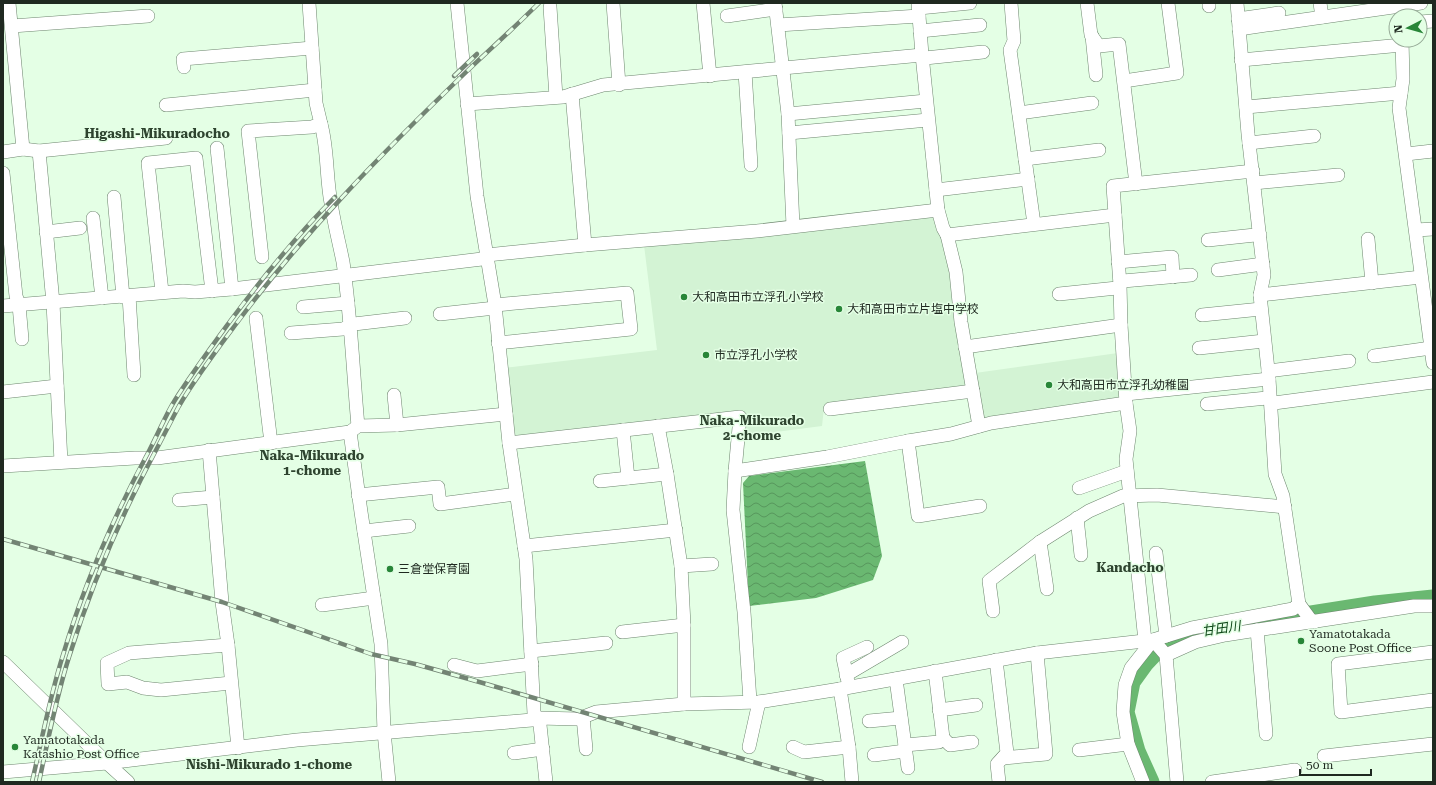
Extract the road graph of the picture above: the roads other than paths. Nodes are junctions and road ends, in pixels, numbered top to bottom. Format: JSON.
{"nodes":[{"id":1,"x":9,"y":3,"type":"edge"},
{"id":2,"x":309,"y":3,"type":"edge"},
{"id":3,"x":457,"y":3,"type":"edge"},
{"id":4,"x":613,"y":3,"type":"edge"},
{"id":5,"x":703,"y":3,"type":"edge"},
{"id":6,"x":970,"y":3,"type":"edge"},
{"id":7,"x":1011,"y":3,"type":"edge"},
{"id":8,"x":1087,"y":3,"type":"edge"},
{"id":9,"x":1168,"y":3,"type":"edge"},
{"id":10,"x":1237,"y":3,"type":"edge"},
{"id":11,"x":1320,"y":3,"type":"edge"},
{"id":12,"x":1421,"y":3,"type":"edge"},
{"id":13,"x":776,"y":6,"type":"edge"},
{"id":14,"x":550,"y":7,"type":"dead end"},
{"id":15,"x":1401,"y":8,"type":"edge"},
{"id":16,"x":919,"y":9,"type":"edge"},
{"id":17,"x":1388,"y":9,"type":"edge"},
{"id":18,"x":1279,"y":13,"type":"edge"},
{"id":19,"x":148,"y":16,"type":"dead end"},
{"id":20,"x":727,"y":16,"type":"dead end"},
{"id":21,"x":1322,"y":17,"type":"junction"},
{"id":22,"x":1238,"y":24,"type":"junction"},
{"id":23,"x":778,"y":25,"type":"junction"},
{"id":24,"x":980,"y":25,"type":"dead end"},
{"id":25,"x":12,"y":26,"type":"junction"},
{"id":26,"x":920,"y":31,"type":"junction"},
{"id":27,"x":1091,"y":35,"type":"junction"},
{"id":28,"x":1388,"y":44,"type":"edge"},
{"id":29,"x":312,"y":48,"type":"junction"},
{"id":30,"x":1402,"y":48,"type":"edge"},
{"id":31,"x":983,"y":52,"type":"dead end"},
{"id":32,"x":922,"y":55,"type":"junction"},
{"id":33,"x":1241,"y":60,"type":"junction"},
{"id":34,"x":184,"y":67,"type":"dead end"},
{"id":35,"x":783,"y":69,"type":"junction"},
{"id":36,"x":745,"y":72,"type":"junction"},
{"id":37,"x":1096,"y":74,"type":"dead end"},
{"id":38,"x":710,"y":76,"type":"junction"},
{"id":39,"x":1124,"y":81,"type":"junction"},
{"id":40,"x":619,"y":85,"type":"junction"},
{"id":41,"x":315,"y":90,"type":"junction"},
{"id":42,"x":1401,"y":93,"type":"junction"},
{"id":43,"x":572,"y":94,"type":"junction"},
{"id":44,"x":556,"y":97,"type":"junction"},
{"id":45,"x":926,"y":101,"type":"junction"},
{"id":46,"x":1092,"y":103,"type":"dead end"},
{"id":47,"x":467,"y":104,"type":"junction"},
{"id":48,"x":166,"y":105,"type":"dead end"},
{"id":49,"x":1246,"y":107,"type":"junction"},
{"id":50,"x":1019,"y":113,"type":"junction"},
{"id":51,"x":788,"y":114,"type":"junction"},
{"id":52,"x":928,"y":120,"type":"junction"},
{"id":53,"x":321,"y":124,"type":"junction"},
{"id":54,"x":789,"y":133,"type":"junction"},
{"id":55,"x":1314,"y":136,"type":"dead end"},
{"id":56,"x":166,"y":138,"type":"dead end"},
{"id":57,"x":1249,"y":143,"type":"junction"},
{"id":58,"x":217,"y":148,"type":"dead end"},
{"id":59,"x":23,"y":149,"type":"junction"},
{"id":60,"x":39,"y":150,"type":"junction"},
{"id":61,"x":1099,"y":150,"type":"dead end"},
{"id":62,"x":1433,"y":151,"type":"edge"},
{"id":63,"x":3,"y":152,"type":"edge"},
{"id":64,"x":1406,"y":154,"type":"junction"},
{"id":65,"x":1025,"y":159,"type":"junction"},
{"id":66,"x":751,"y":165,"type":"dead end"},
{"id":67,"x":3,"y":173,"type":"edge"},
{"id":68,"x":1338,"y":175,"type":"dead end"},
{"id":69,"x":1253,"y":177,"type":"junction"},
{"id":70,"x":1028,"y":179,"type":"junction"},
{"id":71,"x":1136,"y":184,"type":"junction"},
{"id":72,"x":936,"y":190,"type":"junction"},
{"id":73,"x":114,"y":197,"type":"dead end"},
{"id":74,"x":938,"y":210,"type":"junction"},
{"id":75,"x":1115,"y":215,"type":"junction"},
{"id":76,"x":93,"y":218,"type":"dead end"},
{"id":77,"x":1034,"y":224,"type":"junction"},
{"id":78,"x":793,"y":226,"type":"junction"},
{"id":79,"x":80,"y":228,"type":"dead end"},
{"id":80,"x":1433,"y":229,"type":"edge"},
{"id":81,"x":1416,"y":230,"type":"junction"},
{"id":82,"x":46,"y":232,"type":"junction"},
{"id":83,"x":947,"y":235,"type":"junction"},
{"id":84,"x":1260,"y":235,"type":"junction"},
{"id":85,"x":1368,"y":239,"type":"dead end"},
{"id":86,"x":1208,"y":240,"type":"dead end"},
{"id":87,"x":585,"y":245,"type":"junction"},
{"id":88,"x":487,"y":255,"type":"junction"},
{"id":89,"x":262,"y":257,"type":"dead end"},
{"id":90,"x":1118,"y":262,"type":"junction"},
{"id":91,"x":1263,"y":264,"type":"junction"},
{"id":92,"x":1218,"y":270,"type":"dead end"},
{"id":93,"x":344,"y":275,"type":"junction"},
{"id":94,"x":1190,"y":275,"type":"dead end"},
{"id":95,"x":1173,"y":277,"type":"junction"},
{"id":96,"x":1421,"y":278,"type":"junction"},
{"id":97,"x":1372,"y":283,"type":"junction"},
{"id":98,"x":1120,"y":285,"type":"junction"},
{"id":99,"x":232,"y":289,"type":"junction"},
{"id":100,"x":212,"y":291,"type":"junction"},
{"id":101,"x":162,"y":292,"type":"junction"},
{"id":102,"x":1428,"y":292,"type":"edge"},
{"id":103,"x":1059,"y":294,"type":"dead end"},
{"id":104,"x":1260,"y":295,"type":"junction"},
{"id":105,"x":126,"y":296,"type":"junction"},
{"id":106,"x":102,"y":298,"type":"junction"},
{"id":107,"x":53,"y":302,"type":"junction"},
{"id":108,"x":348,"y":303,"type":"junction"},
{"id":109,"x":19,"y":305,"type":"junction"},
{"id":110,"x":3,"y":306,"type":"edge"},
{"id":111,"x":303,"y":307,"type":"dead end"},
{"id":112,"x":495,"y":307,"type":"junction"},
{"id":113,"x":1261,"y":309,"type":"junction"},
{"id":114,"x":440,"y":314,"type":"dead end"},
{"id":115,"x":1202,"y":315,"type":"dead end"},
{"id":116,"x":256,"y":318,"type":"dead end"},
{"id":117,"x":404,"y":318,"type":"dead end"},
{"id":118,"x":350,"y":325,"type":"junction"},
{"id":119,"x":1121,"y":325,"type":"junction"},
{"id":120,"x":291,"y":333,"type":"dead end"},
{"id":121,"x":22,"y":339,"type":"dead end"},
{"id":122,"x":1264,"y":341,"type":"junction"},
{"id":123,"x":498,"y":343,"type":"junction"},
{"id":124,"x":965,"y":347,"type":"junction"},
{"id":125,"x":1199,"y":348,"type":"dead end"},
{"id":126,"x":1431,"y":348,"type":"junction"},
{"id":127,"x":1374,"y":356,"type":"dead end"},
{"id":128,"x":254,"y":357,"type":"dead end"},
{"id":129,"x":1349,"y":361,"type":"dead end"},
{"id":130,"x":1433,"y":363,"type":"edge"},
{"id":131,"x":134,"y":375,"type":"dead end"},
{"id":132,"x":1268,"y":375,"type":"junction"},
{"id":133,"x":1433,"y":382,"type":"edge"},
{"id":134,"x":57,"y":386,"type":"junction"},
{"id":135,"x":973,"y":391,"type":"junction"},
{"id":136,"x":3,"y":392,"type":"edge"},
{"id":137,"x":394,"y":395,"type":"dead end"},
{"id":138,"x":1126,"y":398,"type":"junction"},
{"id":139,"x":1270,"y":400,"type":"junction"},
{"id":140,"x":1207,"y":404,"type":"dead end"},
{"id":141,"x":830,"y":409,"type":"dead end"},
{"id":142,"x":506,"y":414,"type":"junction"},
{"id":143,"x":397,"y":424,"type":"junction"},
{"id":144,"x":658,"y":426,"type":"junction"},
{"id":145,"x":979,"y":426,"type":"junction"},
{"id":146,"x":354,"y":429,"type":"junction"},
{"id":147,"x":622,"y":430,"type":"junction"},
{"id":148,"x":908,"y":441,"type":"junction"},
{"id":149,"x":266,"y":443,"type":"junction"},
{"id":150,"x":509,"y":443,"type":"junction"},
{"id":151,"x":209,"y":450,"type":"junction"},
{"id":152,"x":61,"y":462,"type":"junction"},
{"id":153,"x":3,"y":466,"type":"edge"},
{"id":154,"x":735,"y":471,"type":"junction"},
{"id":155,"x":1127,"y":471,"type":"junction"},
{"id":156,"x":667,"y":474,"type":"junction"},
{"id":157,"x":628,"y":478,"type":"junction"},
{"id":158,"x":600,"y":481,"type":"dead end"},
{"id":159,"x":1079,"y":488,"type":"dead end"},
{"id":160,"x":516,"y":494,"type":"junction"},
{"id":161,"x":358,"y":495,"type":"junction"},
{"id":162,"x":213,"y":496,"type":"junction"},
{"id":163,"x":1129,"y":496,"type":"junction"},
{"id":164,"x":179,"y":500,"type":"dead end"},
{"id":165,"x":980,"y":506,"type":"dead end"},
{"id":166,"x":1285,"y":507,"type":"junction"},
{"id":167,"x":1077,"y":518,"type":"junction"},
{"id":168,"x":409,"y":526,"type":"dead end"},
{"id":169,"x":676,"y":530,"type":"junction"},
{"id":170,"x":364,"y":531,"type":"junction"},
{"id":171,"x":1040,"y":542,"type":"junction"},
{"id":172,"x":524,"y":546,"type":"junction"},
{"id":173,"x":1156,"y":553,"type":"dead end"},
{"id":174,"x":1081,"y":555,"type":"dead end"},
{"id":175,"x":712,"y":564,"type":"dead end"},
{"id":176,"x":681,"y":566,"type":"junction"},
{"id":177,"x":1047,"y":589,"type":"dead end"},
{"id":178,"x":374,"y":598,"type":"junction"},
{"id":179,"x":322,"y":605,"type":"dead end"},
{"id":180,"x":1300,"y":606,"type":"junction"},
{"id":181,"x":1433,"y":606,"type":"edge"},
{"id":182,"x":993,"y":611,"type":"dead end"},
{"id":183,"x":1312,"y":621,"type":"junction"},
{"id":184,"x":684,"y":625,"type":"junction"},
{"id":185,"x":1257,"y":630,"type":"junction"},
{"id":186,"x":622,"y":632,"type":"dead end"},
{"id":187,"x":1166,"y":636,"type":"junction"},
{"id":188,"x":1149,"y":640,"type":"junction"},
{"id":189,"x":902,"y":642,"type":"dead end"},
{"id":190,"x":606,"y":644,"type":"dead end"},
{"id":191,"x":228,"y":645,"type":"junction"},
{"id":192,"x":867,"y":647,"type":"dead end"},
{"id":193,"x":531,"y":651,"type":"junction"},
{"id":194,"x":1433,"y":652,"type":"edge"},
{"id":195,"x":1037,"y":653,"type":"junction"},
{"id":196,"x":1166,"y":655,"type":"junction"},
{"id":197,"x":996,"y":660,"type":"junction"},
{"id":198,"x":3,"y":662,"type":"edge"},
{"id":199,"x":532,"y":664,"type":"junction"},
{"id":200,"x":454,"y":665,"type":"dead end"},
{"id":201,"x":935,"y":671,"type":"junction"},
{"id":202,"x":896,"y":679,"type":"junction"},
{"id":203,"x":231,"y":683,"type":"junction"},
{"id":204,"x":845,"y":684,"type":"junction"},
{"id":205,"x":1433,"y":700,"type":"edge"},
{"id":206,"x":755,"y":702,"type":"junction"},
{"id":207,"x":684,"y":704,"type":"junction"},
{"id":208,"x":976,"y":705,"type":"dead end"},
{"id":209,"x":939,"y":710,"type":"junction"},
{"id":210,"x":583,"y":717,"type":"junction"},
{"id":211,"x":538,"y":718,"type":"junction"},
{"id":212,"x":901,"y":718,"type":"junction"},
{"id":213,"x":869,"y":721,"type":"dead end"},
{"id":214,"x":384,"y":732,"type":"junction"},
{"id":215,"x":1266,"y":734,"type":"dead end"},
{"id":216,"x":943,"y":738,"type":"junction"},
{"id":217,"x":972,"y":742,"type":"dead end"},
{"id":218,"x":1128,"y":744,"type":"junction"},
{"id":219,"x":1433,"y":744,"type":"edge"},
{"id":220,"x":849,"y":746,"type":"junction"},
{"id":221,"x":749,"y":747,"type":"dead end"},
{"id":222,"x":238,"y":748,"type":"junction"},
{"id":223,"x":793,"y":748,"type":"dead end"},
{"id":224,"x":905,"y":748,"type":"junction"},
{"id":225,"x":586,"y":749,"type":"dead end"},
{"id":226,"x":543,"y":750,"type":"junction"},
{"id":227,"x":1079,"y":750,"type":"dead end"},
{"id":228,"x":514,"y":753,"type":"dead end"},
{"id":229,"x":874,"y":755,"type":"dead end"},
{"id":230,"x":1324,"y":756,"type":"dead end"},
{"id":231,"x":1003,"y":758,"type":"junction"},
{"id":232,"x":107,"y":763,"type":"junction"},
{"id":233,"x":908,"y":768,"type":"dead end"},
{"id":234,"x":1295,"y":770,"type":"dead end"},
{"id":235,"x":3,"y":772,"type":"edge"},
{"id":236,"x":128,"y":782,"type":"edge"},
{"id":237,"x":389,"y":782,"type":"edge"},
{"id":238,"x":546,"y":782,"type":"edge"},
{"id":239,"x":852,"y":782,"type":"edge"},
{"id":240,"x":999,"y":782,"type":"edge"},
{"id":241,"x":1143,"y":782,"type":"edge"},
{"id":242,"x":1177,"y":782,"type":"edge"},
{"id":243,"x":1212,"y":782,"type":"edge"}],
"edges":[{"from":1,"to":25,"type":"street"},
{"from":2,"to":29,"type":"street"},
{"from":3,"to":47,"type":"street"},
{"from":4,"to":40,"type":"street"},
{"from":5,"to":38,"type":"street"},
{"from":6,"to":16,"type":"street"},
{"from":7,"to":50,"type":"street"},
{"from":8,"to":27,"type":"street"},
{"from":9,"to":39,"type":"street"},
{"from":10,"to":22,"type":"street"},
{"from":11,"to":21,"type":"street"},
{"from":12,"to":15,"type":"street"},
{"from":13,"to":20,"type":"street"},
{"from":13,"to":23,"type":"street"},
{"from":14,"to":44,"type":"street"},
{"from":16,"to":23,"type":"street"},
{"from":16,"to":26,"type":"street"},
{"from":17,"to":21,"type":"street"},
{"from":18,"to":21,"type":"street"},
{"from":18,"to":22,"type":"street"},
{"from":19,"to":25,"type":"street"},
{"from":22,"to":33,"type":"street"},
{"from":23,"to":35,"type":"street"},
{"from":24,"to":26,"type":"street"},
{"from":25,"to":59,"type":"street"},
{"from":26,"to":32,"type":"street"},
{"from":27,"to":37,"type":"street"},
{"from":27,"to":39,"type":"street"},
{"from":28,"to":33,"type":"street"},
{"from":29,"to":34,"type":"street"},
{"from":29,"to":41,"type":"street"},
{"from":30,"to":42,"type":"street"},
{"from":31,"to":32,"type":"street"},
{"from":32,"to":35,"type":"street"},
{"from":32,"to":45,"type":"street"},
{"from":33,"to":49,"type":"street"},
{"from":35,"to":36,"type":"street"},
{"from":35,"to":51,"type":"street"},
{"from":36,"to":38,"type":"street"},
{"from":36,"to":66,"type":"street"},
{"from":38,"to":40,"type":"street"},
{"from":39,"to":71,"type":"street"},
{"from":40,"to":43,"type":"street"},
{"from":41,"to":48,"type":"street"},
{"from":41,"to":53,"type":"street"},
{"from":42,"to":49,"type":"street"},
{"from":42,"to":64,"type":"street"},
{"from":43,"to":44,"type":"street"},
{"from":43,"to":87,"type":"street"},
{"from":44,"to":47,"type":"street"},
{"from":45,"to":51,"type":"street"},
{"from":45,"to":52,"type":"street"},
{"from":46,"to":50,"type":"street"},
{"from":47,"to":88,"type":"street"},
{"from":49,"to":57,"type":"street"},
{"from":50,"to":65,"type":"street"},
{"from":51,"to":54,"type":"street"},
{"from":52,"to":54,"type":"street"},
{"from":52,"to":72,"type":"street"},
{"from":53,"to":89,"type":"street"},
{"from":53,"to":93,"type":"street"},
{"from":54,"to":78,"type":"street"},
{"from":55,"to":57,"type":"street"},
{"from":56,"to":60,"type":"street"},
{"from":57,"to":69,"type":"street"},
{"from":58,"to":99,"type":"street"},
{"from":59,"to":60,"type":"street"},
{"from":59,"to":63,"type":"street"},
{"from":60,"to":82,"type":"street"},
{"from":61,"to":65,"type":"street"},
{"from":62,"to":64,"type":"street"},
{"from":64,"to":81,"type":"street"},
{"from":65,"to":70,"type":"street"},
{"from":67,"to":109,"type":"street"},
{"from":68,"to":69,"type":"street"},
{"from":69,"to":71,"type":"street"},
{"from":69,"to":84,"type":"street"},
{"from":70,"to":72,"type":"street"},
{"from":70,"to":77,"type":"street"},
{"from":71,"to":75,"type":"street"},
{"from":72,"to":74,"type":"street"},
{"from":73,"to":105,"type":"street"},
{"from":74,"to":78,"type":"street"},
{"from":74,"to":83,"type":"street"},
{"from":75,"to":77,"type":"street"},
{"from":75,"to":90,"type":"street"},
{"from":76,"to":106,"type":"street"},
{"from":77,"to":83,"type":"street"},
{"from":78,"to":87,"type":"street"},
{"from":79,"to":82,"type":"street"},
{"from":80,"to":81,"type":"street"},
{"from":81,"to":96,"type":"street"},
{"from":82,"to":107,"type":"street"},
{"from":83,"to":124,"type":"street"},
{"from":84,"to":86,"type":"street"},
{"from":84,"to":91,"type":"street"},
{"from":85,"to":97,"type":"street"},
{"from":87,"to":88,"type":"street"},
{"from":88,"to":93,"type":"street"},
{"from":88,"to":112,"type":"street"},
{"from":90,"to":95,"type":"street"},
{"from":90,"to":98,"type":"street"},
{"from":91,"to":92,"type":"street"},
{"from":91,"to":104,"type":"street"},
{"from":93,"to":99,"type":"street"},
{"from":93,"to":108,"type":"street"},
{"from":94,"to":95,"type":"street"},
{"from":95,"to":98,"type":"street"},
{"from":96,"to":97,"type":"street"},
{"from":96,"to":102,"type":"street"},
{"from":97,"to":104,"type":"street"},
{"from":98,"to":103,"type":"street"},
{"from":98,"to":119,"type":"street"},
{"from":99,"to":100,"type":"street"},
{"from":100,"to":101,"type":"street"},
{"from":100,"to":101,"type":"street"},
{"from":101,"to":105,"type":"street"},
{"from":102,"to":126,"type":"street"},
{"from":104,"to":113,"type":"street"},
{"from":105,"to":106,"type":"street"},
{"from":105,"to":131,"type":"street"},
{"from":106,"to":107,"type":"street"},
{"from":107,"to":109,"type":"street"},
{"from":107,"to":134,"type":"street"},
{"from":108,"to":111,"type":"street"},
{"from":108,"to":118,"type":"street"},
{"from":109,"to":110,"type":"street"},
{"from":109,"to":121,"type":"street"},
{"from":112,"to":114,"type":"street"},
{"from":112,"to":123,"type":"street"},
{"from":112,"to":123,"type":"street"},
{"from":113,"to":115,"type":"street"},
{"from":113,"to":122,"type":"street"},
{"from":116,"to":149,"type":"street"},
{"from":117,"to":118,"type":"street"},
{"from":118,"to":120,"type":"street"},
{"from":118,"to":146,"type":"street"},
{"from":119,"to":124,"type":"street"},
{"from":119,"to":138,"type":"street"},
{"from":122,"to":125,"type":"street"},
{"from":122,"to":132,"type":"street"},
{"from":123,"to":142,"type":"street"},
{"from":124,"to":135,"type":"street"},
{"from":126,"to":127,"type":"street"},
{"from":126,"to":130,"type":"street"},
{"from":128,"to":149,"type":"street"},
{"from":129,"to":132,"type":"street"},
{"from":132,"to":138,"type":"street"},
{"from":132,"to":139,"type":"street"},
{"from":133,"to":139,"type":"street"},
{"from":134,"to":136,"type":"street"},
{"from":134,"to":152,"type":"street"},
{"from":135,"to":141,"type":"street"},
{"from":135,"to":145,"type":"street"},
{"from":137,"to":143,"type":"street"},
{"from":138,"to":145,"type":"street"},
{"from":138,"to":155,"type":"street"},
{"from":139,"to":140,"type":"street"},
{"from":139,"to":166,"type":"street"},
{"from":142,"to":143,"type":"street"},
{"from":142,"to":150,"type":"street"},
{"from":143,"to":146,"type":"street"},
{"from":144,"to":147,"type":"street"},
{"from":144,"to":154,"type":"street"},
{"from":144,"to":156,"type":"street"},
{"from":145,"to":148,"type":"street"},
{"from":146,"to":149,"type":"street"},
{"from":146,"to":161,"type":"street"},
{"from":147,"to":150,"type":"street"},
{"from":147,"to":157,"type":"street"},
{"from":148,"to":154,"type":"street"},
{"from":148,"to":165,"type":"street"},
{"from":149,"to":151,"type":"street"},
{"from":150,"to":160,"type":"street"},
{"from":151,"to":152,"type":"street"},
{"from":151,"to":162,"type":"street"},
{"from":152,"to":153,"type":"street"},
{"from":154,"to":206,"type":"street"},
{"from":155,"to":159,"type":"street"},
{"from":155,"to":163,"type":"street"},
{"from":156,"to":157,"type":"street"},
{"from":156,"to":169,"type":"street"},
{"from":157,"to":158,"type":"street"},
{"from":160,"to":161,"type":"street"},
{"from":160,"to":172,"type":"street"},
{"from":161,"to":170,"type":"street"},
{"from":162,"to":164,"type":"street"},
{"from":162,"to":191,"type":"street"},
{"from":163,"to":166,"type":"street"},
{"from":163,"to":167,"type":"street"},
{"from":163,"to":188,"type":"street"},
{"from":166,"to":180,"type":"street"},
{"from":167,"to":171,"type":"street"},
{"from":167,"to":174,"type":"street"},
{"from":168,"to":170,"type":"street"},
{"from":169,"to":172,"type":"street"},
{"from":169,"to":176,"type":"street"},
{"from":170,"to":178,"type":"street"},
{"from":171,"to":177,"type":"street"},
{"from":171,"to":182,"type":"street"},
{"from":172,"to":193,"type":"street"},
{"from":173,"to":187,"type":"street"},
{"from":175,"to":176,"type":"street"},
{"from":176,"to":184,"type":"street"},
{"from":178,"to":179,"type":"street"},
{"from":178,"to":214,"type":"street"},
{"from":180,"to":183,"type":"street"},
{"from":180,"to":187,"type":"street"},
{"from":181,"to":183,"type":"street"},
{"from":183,"to":185,"type":"street"},
{"from":184,"to":186,"type":"street"},
{"from":184,"to":207,"type":"street"},
{"from":185,"to":196,"type":"street"},
{"from":185,"to":215,"type":"street"},
{"from":187,"to":188,"type":"street"},
{"from":188,"to":195,"type":"street"},
{"from":188,"to":196,"type":"street"},
{"from":188,"to":218,"type":"street"},
{"from":189,"to":204,"type":"street"},
{"from":190,"to":193,"type":"street"},
{"from":191,"to":203,"type":"street"},
{"from":191,"to":203,"type":"street"},
{"from":192,"to":204,"type":"street"},
{"from":193,"to":199,"type":"street"},
{"from":194,"to":205,"type":"street"},
{"from":195,"to":197,"type":"street"},
{"from":195,"to":231,"type":"street"},
{"from":196,"to":242,"type":"street"},
{"from":197,"to":201,"type":"street"},
{"from":197,"to":231,"type":"street"},
{"from":198,"to":232,"type":"street"},
{"from":199,"to":200,"type":"street"},
{"from":199,"to":211,"type":"street"},
{"from":201,"to":202,"type":"street"},
{"from":201,"to":209,"type":"street"},
{"from":202,"to":204,"type":"street"},
{"from":202,"to":212,"type":"street"},
{"from":203,"to":222,"type":"street"},
{"from":204,"to":206,"type":"street"},
{"from":204,"to":220,"type":"street"},
{"from":206,"to":207,"type":"street"},
{"from":206,"to":221,"type":"street"},
{"from":207,"to":210,"type":"street"},
{"from":208,"to":209,"type":"street"},
{"from":209,"to":216,"type":"street"},
{"from":210,"to":211,"type":"street"},
{"from":210,"to":225,"type":"street"},
{"from":211,"to":214,"type":"street"},
{"from":211,"to":226,"type":"street"},
{"from":212,"to":213,"type":"street"},
{"from":212,"to":224,"type":"street"},
{"from":214,"to":222,"type":"street"},
{"from":214,"to":237,"type":"street"},
{"from":216,"to":217,"type":"street"},
{"from":216,"to":224,"type":"street"},
{"from":218,"to":227,"type":"street"},
{"from":218,"to":241,"type":"street"},
{"from":219,"to":230,"type":"street"},
{"from":220,"to":223,"type":"street"},
{"from":220,"to":239,"type":"street"},
{"from":222,"to":232,"type":"street"},
{"from":224,"to":229,"type":"street"},
{"from":224,"to":233,"type":"street"},
{"from":226,"to":228,"type":"street"},
{"from":226,"to":238,"type":"street"},
{"from":231,"to":240,"type":"street"},
{"from":232,"to":235,"type":"street"},
{"from":232,"to":236,"type":"street"},
{"from":234,"to":243,"type":"street"}]}
